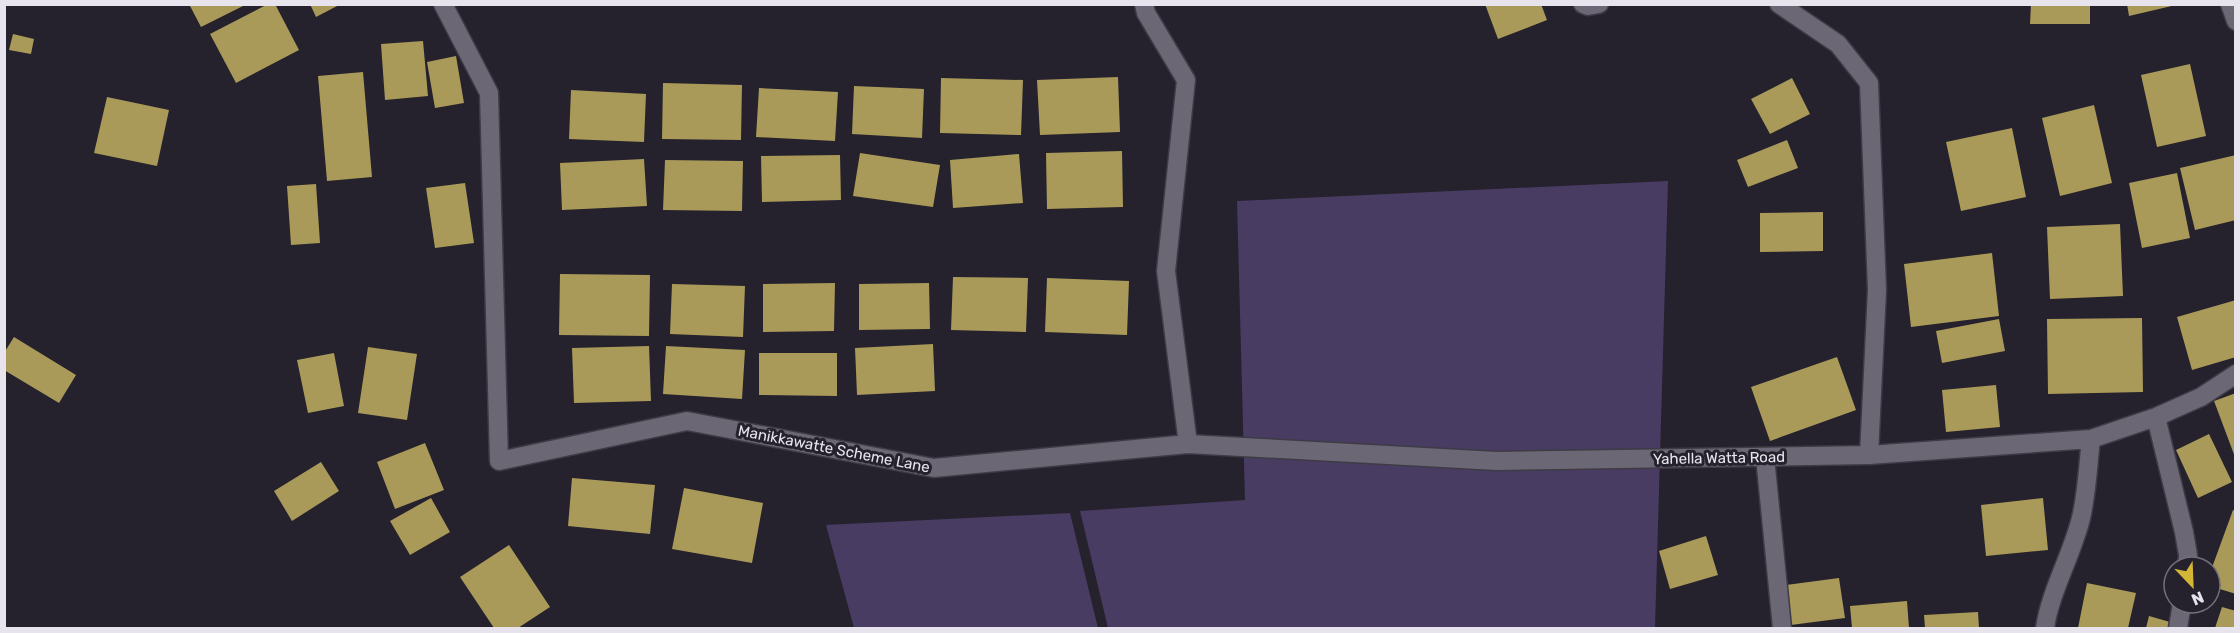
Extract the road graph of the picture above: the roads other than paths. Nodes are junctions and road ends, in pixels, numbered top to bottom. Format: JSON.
{"nodes":[{"id":1,"x":443,"y":4,"type":"edge"},
{"id":2,"x":1144,"y":4,"type":"edge"},
{"id":3,"x":1583,"y":4,"type":"edge"},
{"id":4,"x":1599,"y":4,"type":"edge"},
{"id":5,"x":1779,"y":4,"type":"edge"},
{"id":6,"x":2230,"y":4,"type":"edge"},
{"id":7,"x":2235,"y":21,"type":"edge"},
{"id":8,"x":2235,"y":374,"type":"edge"},
{"id":9,"x":2156,"y":417,"type":"junction"},
{"id":10,"x":2091,"y":439,"type":"junction"},
{"id":11,"x":1188,"y":444,"type":"junction"},
{"id":12,"x":1869,"y":455,"type":"junction"},
{"id":13,"x":1766,"y":457,"type":"junction"},
{"id":14,"x":2188,"y":555,"type":"edge"},
{"id":15,"x":1782,"y":628,"type":"edge"},
{"id":16,"x":2045,"y":628,"type":"edge"}],
"edges":[{"from":1,"to":11,"type":"street","name":"Manikkawatte Scheme Lane"},
{"from":2,"to":11,"type":"street"},
{"from":3,"to":4,"type":"street"},
{"from":5,"to":12,"type":"street"},
{"from":6,"to":7,"type":"street"},
{"from":8,"to":9,"type":"street","name":"Yahella Watta Road"},
{"from":9,"to":10,"type":"street","name":"Yahella Watta Road"},
{"from":9,"to":14,"type":"street"},
{"from":10,"to":12,"type":"street","name":"Yahella Watta Road"},
{"from":10,"to":16,"type":"street"},
{"from":11,"to":13,"type":"street","name":"Yahella Watta Road"},
{"from":12,"to":13,"type":"street","name":"Yahella Watta Road"},
{"from":13,"to":15,"type":"street"}]}
